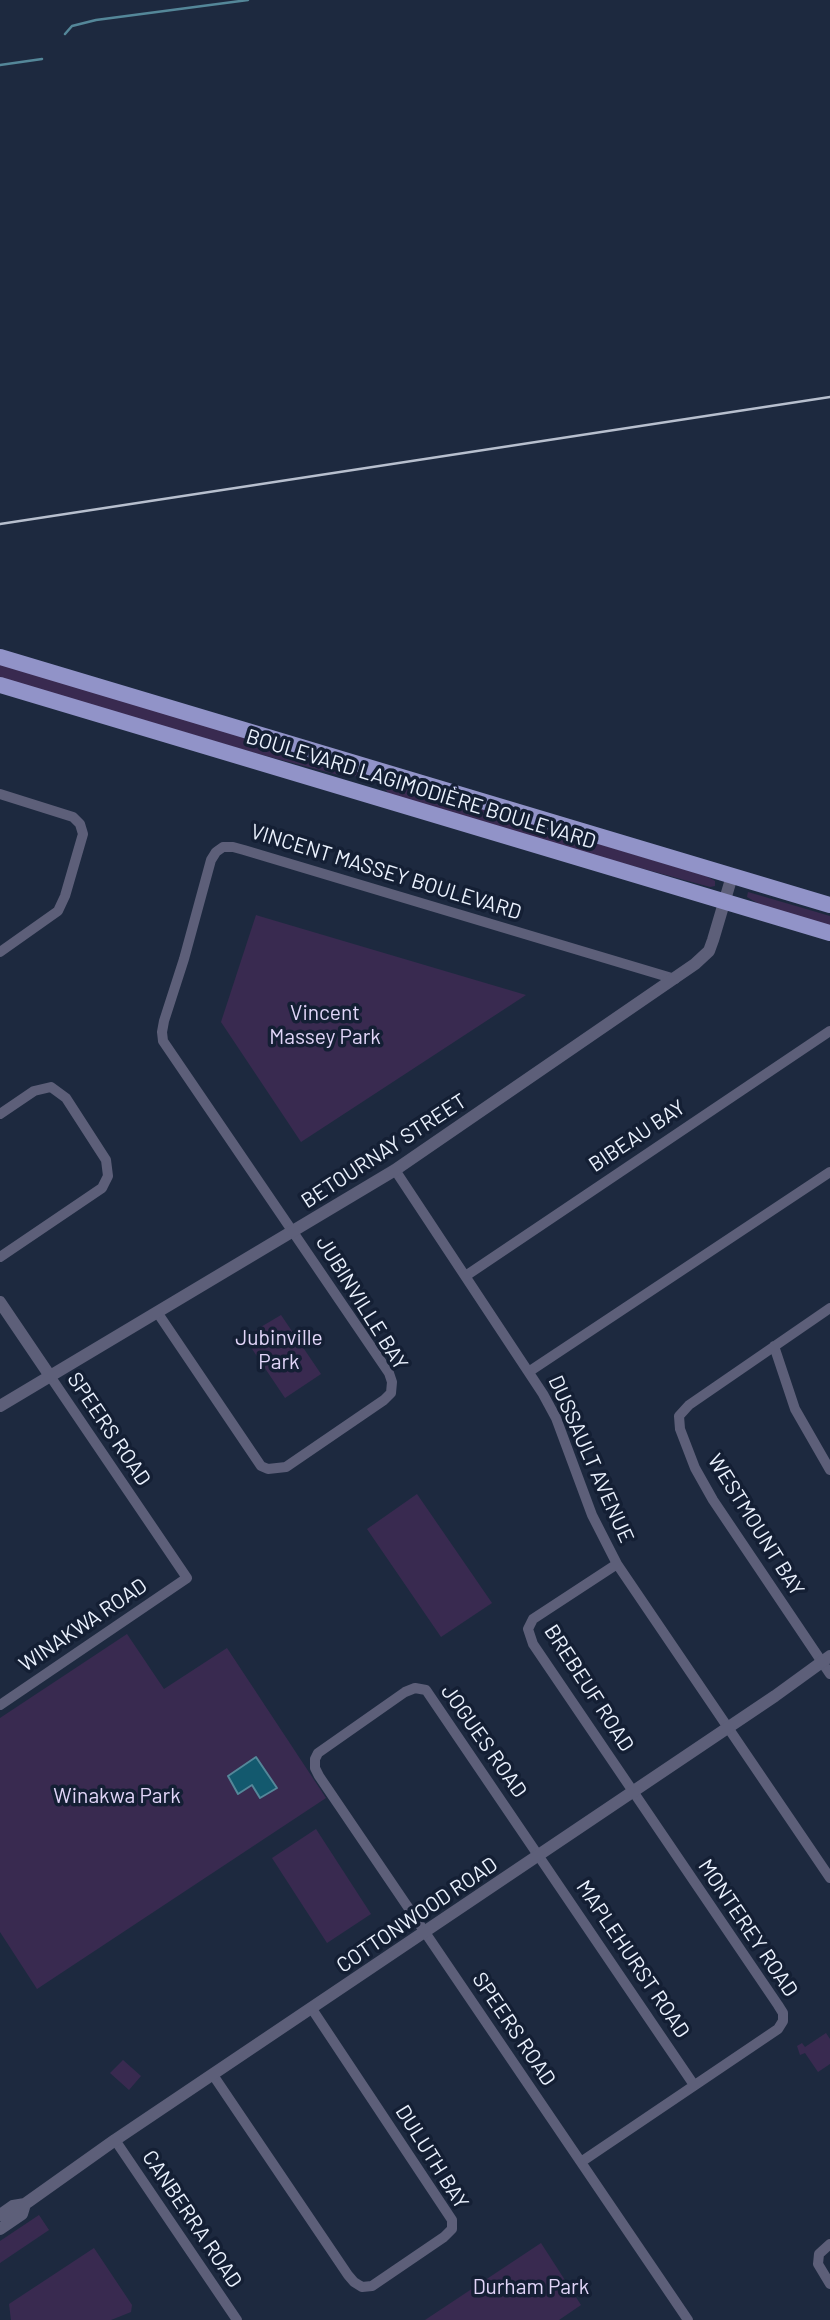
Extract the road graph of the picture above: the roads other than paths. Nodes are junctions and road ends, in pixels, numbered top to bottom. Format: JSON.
{"nodes":[{"id":1,"x":0,"y":657,"type":"edge"},
{"id":2,"x":0,"y":685,"type":"edge"},
{"id":3,"x":374,"y":769,"type":"junction"},
{"id":4,"x":0,"y":794,"type":"edge"},
{"id":5,"x":366,"y":794,"type":"junction"},
{"id":6,"x":732,"y":876,"type":"junction"},
{"id":7,"x":725,"y":901,"type":"junction"},
{"id":8,"x":830,"y":905,"type":"edge"},
{"id":9,"x":830,"y":933,"type":"edge"},
{"id":10,"x":0,"y":952,"type":"edge"},
{"id":11,"x":674,"y":979,"type":"junction"},
{"id":12,"x":830,"y":1031,"type":"edge"},
{"id":13,"x":0,"y":1114,"type":"edge"},
{"id":14,"x":395,"y":1170,"type":"junction"},
{"id":15,"x":830,"y":1171,"type":"edge"},
{"id":16,"x":293,"y":1231,"type":"junction"},
{"id":17,"x":0,"y":1257,"type":"edge"},
{"id":18,"x":467,"y":1275,"type":"junction"},
{"id":19,"x":0,"y":1302,"type":"edge"},
{"id":20,"x":830,"y":1308,"type":"edge"},
{"id":21,"x":157,"y":1312,"type":"junction"},
{"id":22,"x":774,"y":1346,"type":"junction"},
{"id":23,"x":530,"y":1371,"type":"junction"},
{"id":24,"x":50,"y":1376,"type":"junction"},
{"id":25,"x":0,"y":1406,"type":"edge"},
{"id":26,"x":830,"y":1470,"type":"edge"},
{"id":27,"x":617,"y":1564,"type":"junction"},
{"id":28,"x":187,"y":1578,"type":"joint"},
{"id":29,"x":828,"y":1664,"type":"edge"},
{"id":30,"x":0,"y":1705,"type":"edge"},
{"id":31,"x":728,"y":1728,"type":"junction"},
{"id":32,"x":315,"y":1759,"type":"joint"},
{"id":33,"x":634,"y":1792,"type":"junction"},
{"id":34,"x":539,"y":1855,"type":"junction"},
{"id":35,"x":830,"y":1878,"type":"edge"},
{"id":36,"x":425,"y":1932,"type":"junction"},
{"id":37,"x":312,"y":2010,"type":"junction"},
{"id":38,"x":212,"y":2075,"type":"junction"},
{"id":39,"x":694,"y":2085,"type":"junction"},
{"id":40,"x":115,"y":2140,"type":"junction"},
{"id":41,"x":581,"y":2162,"type":"junction"},
{"id":42,"x":25,"y":2204,"type":"junction"},
{"id":43,"x":0,"y":2215,"type":"edge"},
{"id":44,"x":0,"y":2229,"type":"edge"},
{"id":45,"x":830,"y":2244,"type":"edge"},
{"id":46,"x":830,"y":2284,"type":"edge"},
{"id":47,"x":237,"y":2320,"type":"edge"},
{"id":48,"x":688,"y":2320,"type":"edge"}],
"edges":[{"from":1,"to":3,"type":"main road","name":"BOULEVARD LAGIMODIÈRE BOULEVARD"},
{"from":2,"to":5,"type":"main road","name":"BOULEVARD LAGIMODIÈRE BOULEVARD"},
{"from":3,"to":5,"type":"main road"},
{"from":3,"to":6,"type":"main road","name":"BOULEVARD LAGIMODIÈRE BOULEVARD"},
{"from":4,"to":10,"type":"street"},
{"from":5,"to":7,"type":"main road","name":"BOULEVARD LAGIMODIÈRE BOULEVARD"},
{"from":6,"to":7,"type":"street","name":"BETOURNAY STREET"},
{"from":6,"to":8,"type":"main road","name":"BOULEVARD LAGIMODIÈRE BOULEVARD"},
{"from":7,"to":9,"type":"main road","name":"BOULEVARD LAGIMODIÈRE BOULEVARD"},
{"from":7,"to":11,"type":"street","name":"BETOURNAY STREET"},
{"from":11,"to":14,"type":"street","name":"BETOURNAY STREET"},
{"from":11,"to":16,"type":"street","name":"VINCENT MASSEY BOULEVARD"},
{"from":12,"to":18,"type":"street","name":"BIBEAU BAY"},
{"from":13,"to":17,"type":"street"},
{"from":14,"to":16,"type":"street","name":"BETOURNAY STREET"},
{"from":14,"to":18,"type":"street","name":"DUSSAULT AVENUE"},
{"from":15,"to":23,"type":"street"},
{"from":16,"to":21,"type":"street","name":"BETOURNAY STREET"},
{"from":16,"to":21,"type":"street","name":"JUBINVILLE BAY"},
{"from":18,"to":23,"type":"street","name":"DUSSAULT AVENUE"},
{"from":19,"to":24,"type":"street","name":"SPEERS ROAD"},
{"from":20,"to":22,"type":"street","name":"WESTMOUNT BAY"},
{"from":21,"to":24,"type":"street","name":"BETOURNAY STREET"},
{"from":22,"to":26,"type":"street"},
{"from":22,"to":29,"type":"street","name":"WESTMOUNT BAY"},
{"from":23,"to":27,"type":"street","name":"DUSSAULT AVENUE"},
{"from":24,"to":25,"type":"street","name":"BETOURNAY STREET"},
{"from":24,"to":28,"type":"street","name":"SPEERS ROAD"},
{"from":27,"to":31,"type":"street","name":"DUSSAULT AVENUE"},
{"from":27,"to":33,"type":"street","name":"BREBEUF ROAD"},
{"from":28,"to":30,"type":"street","name":"WINAKWA ROAD"},
{"from":29,"to":31,"type":"street","name":"COTTONWOOD ROAD"},
{"from":31,"to":33,"type":"street","name":"COTTONWOOD ROAD"},
{"from":31,"to":35,"type":"street","name":"DUSSAULT AVENUE"},
{"from":32,"to":34,"type":"street","name":"JOGUES ROAD"},
{"from":32,"to":36,"type":"street","name":"SPEERS ROAD"},
{"from":33,"to":34,"type":"street","name":"COTTONWOOD ROAD"},
{"from":33,"to":39,"type":"street","name":"MONTEREY ROAD"},
{"from":34,"to":36,"type":"street","name":"COTTONWOOD ROAD"},
{"from":34,"to":39,"type":"street","name":"MAPLEHURST ROAD"},
{"from":36,"to":37,"type":"street","name":"COTTONWOOD ROAD"},
{"from":36,"to":41,"type":"street","name":"SPEERS ROAD"},
{"from":37,"to":38,"type":"street","name":"COTTONWOOD ROAD"},
{"from":37,"to":38,"type":"street","name":"DULUTH BAY"},
{"from":38,"to":40,"type":"street","name":"COTTONWOOD ROAD"},
{"from":39,"to":41,"type":"street","name":"MONTEREY ROAD"},
{"from":40,"to":42,"type":"street","name":"COTTONWOOD ROAD"},
{"from":40,"to":47,"type":"street","name":"CANBERRA ROAD"},
{"from":41,"to":48,"type":"street","name":"SPEERS ROAD"},
{"from":42,"to":43,"type":"street","name":"COTTONWOOD ROAD"},
{"from":42,"to":44,"type":"street","name":"COTTONWOOD ROAD"},
{"from":45,"to":46,"type":"street"}]}
